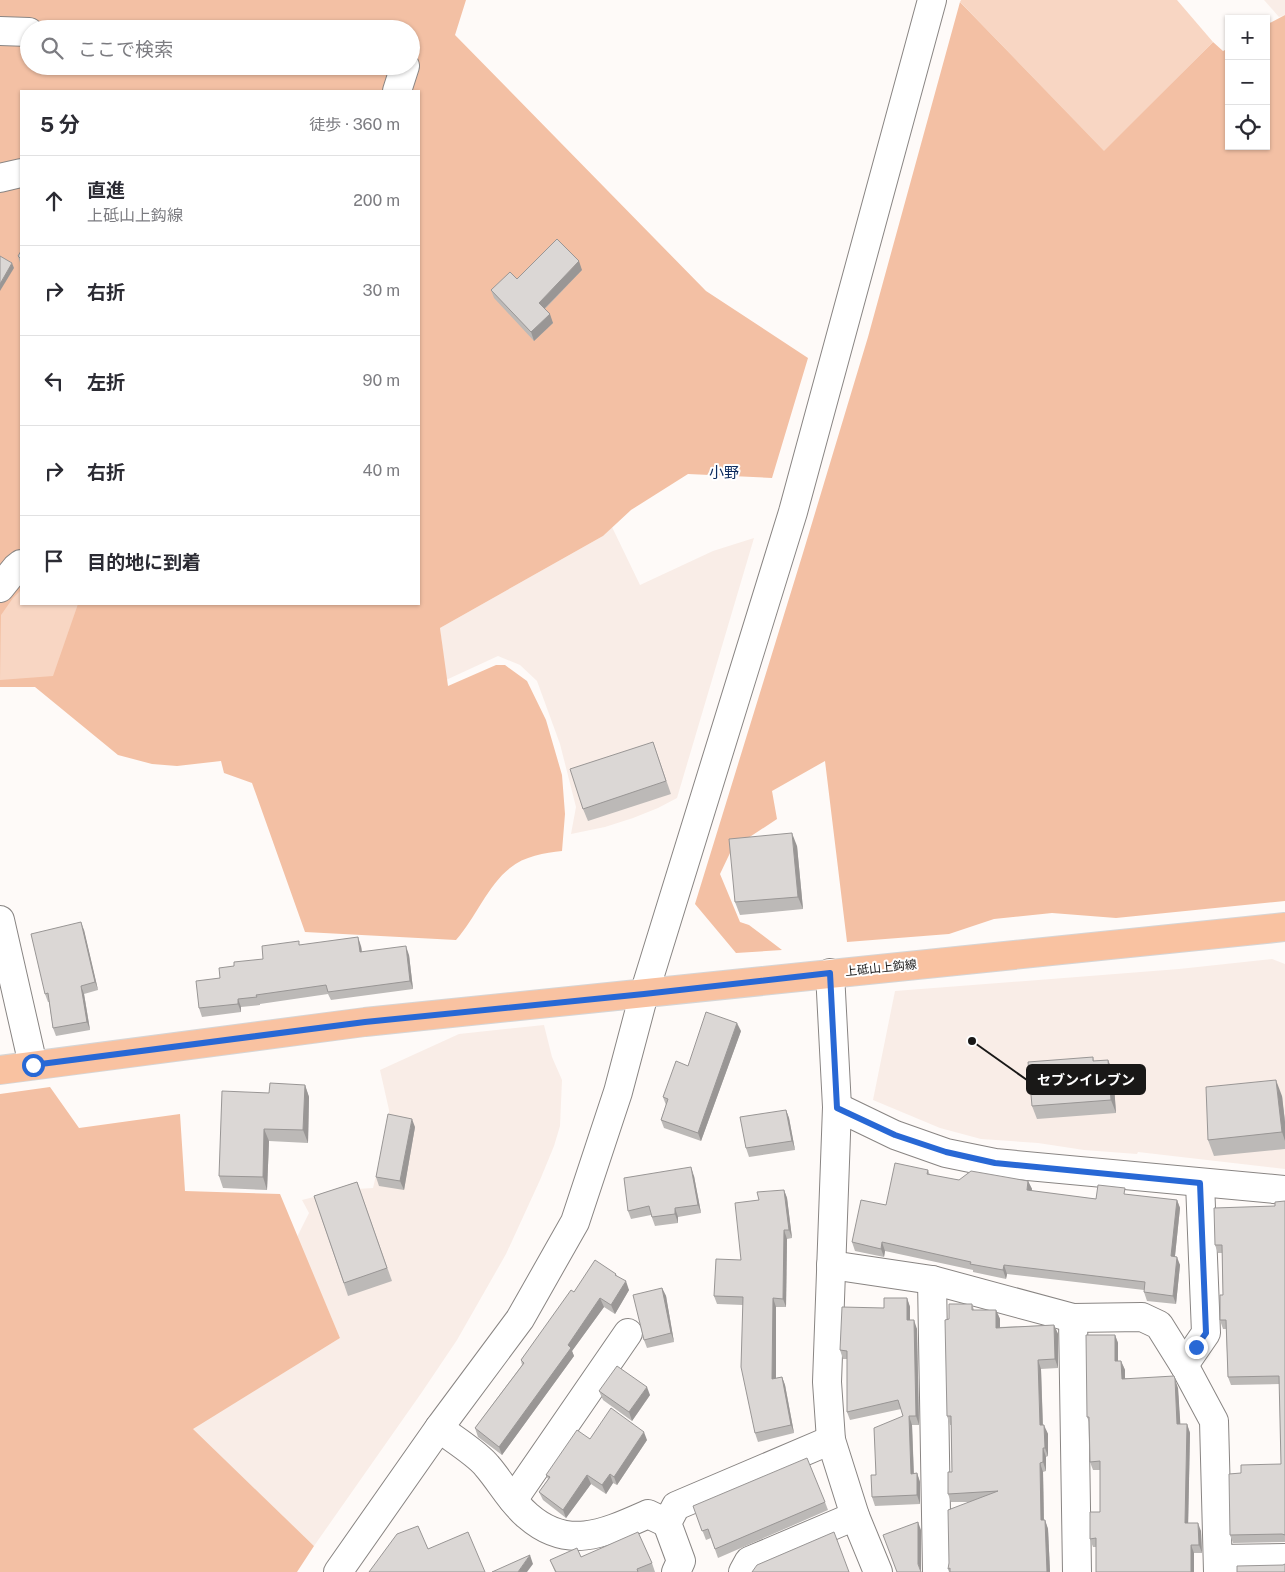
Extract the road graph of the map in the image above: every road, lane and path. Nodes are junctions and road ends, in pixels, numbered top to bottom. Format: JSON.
{"nodes":[{"id":1,"x":932,"y":0,"type":"edge"},
{"id":2,"x":0,"y":31,"type":"edge"},
{"id":3,"x":20,"y":32,"type":"edge"},
{"id":4,"x":402,"y":75,"type":"edge"},
{"id":5,"x":398,"y":90,"type":"edge"},
{"id":6,"x":20,"y":173,"type":"edge"},
{"id":7,"x":0,"y":178,"type":"edge"},
{"id":8,"x":20,"y":565,"type":"edge"},
{"id":9,"x":0,"y":588,"type":"edge"},
{"id":10,"x":0,"y":920,"type":"edge"},
{"id":11,"x":1285,"y":927,"type":"edge"},
{"id":12,"x":830,"y":973,"type":"junction"},
{"id":13,"x":644,"y":994,"type":"junction"},
{"id":14,"x":33,"y":1065,"type":"junction"},
{"id":15,"x":0,"y":1070,"type":"edge"},
{"id":16,"x":837,"y":1108,"type":"junction"},
{"id":17,"x":1200,"y":1183,"type":"junction"},
{"id":18,"x":1285,"y":1190,"type":"edge"},
{"id":19,"x":830,"y":1265,"type":"junction"},
{"id":20,"x":932,"y":1280,"type":"junction"},
{"id":21,"x":1073,"y":1318,"type":"junction"},
{"id":22,"x":628,"y":1333,"type":"dead end"},
{"id":23,"x":1184,"y":1365,"type":"junction"},
{"id":24,"x":439,"y":1428,"type":"junction"},
{"id":25,"x":831,"y":1440,"type":"junction"},
{"id":26,"x":513,"y":1500,"type":"junction"},
{"id":27,"x":855,"y":1516,"type":"junction"},
{"id":28,"x":668,"y":1523,"type":"junction"},
{"id":29,"x":1285,"y":1558,"type":"edge"},
{"id":30,"x":1218,"y":1565,"type":"edge"},
{"id":31,"x":338,"y":1572,"type":"edge"},
{"id":32,"x":676,"y":1572,"type":"edge"},
{"id":33,"x":743,"y":1572,"type":"edge"},
{"id":34,"x":878,"y":1572,"type":"edge"},
{"id":35,"x":937,"y":1572,"type":"edge"},
{"id":36,"x":1077,"y":1572,"type":"edge"}],
"edges":[{"from":1,"to":13,"type":"street"},
{"from":2,"to":3,"type":"street"},
{"from":4,"to":5,"type":"street"},
{"from":6,"to":7,"type":"street"},
{"from":8,"to":9,"type":"street"},
{"from":10,"to":14,"type":"street"},
{"from":11,"to":12,"type":"main road","name":"上砥山上鈎線"},
{"from":12,"to":13,"type":"main road","name":"上砥山上鈎線"},
{"from":12,"to":16,"type":"street"},
{"from":13,"to":14,"type":"main road","name":"上砥山上鈎線"},
{"from":13,"to":24,"type":"street"},
{"from":14,"to":15,"type":"main road","name":"上砥山上鈎線"},
{"from":16,"to":17,"type":"street"},
{"from":16,"to":19,"type":"street"},
{"from":17,"to":18,"type":"street"},
{"from":17,"to":23,"type":"street"},
{"from":19,"to":20,"type":"street"},
{"from":19,"to":25,"type":"street"},
{"from":20,"to":21,"type":"street"},
{"from":20,"to":35,"type":"street"},
{"from":21,"to":23,"type":"street"},
{"from":21,"to":36,"type":"street"},
{"from":22,"to":26,"type":"street"},
{"from":23,"to":30,"type":"street"},
{"from":24,"to":26,"type":"street"},
{"from":24,"to":31,"type":"street"},
{"from":25,"to":27,"type":"street"},
{"from":25,"to":28,"type":"street"},
{"from":26,"to":28,"type":"street"},
{"from":27,"to":33,"type":"street"},
{"from":27,"to":34,"type":"street"},
{"from":28,"to":32,"type":"street"},
{"from":29,"to":30,"type":"street"}]}
